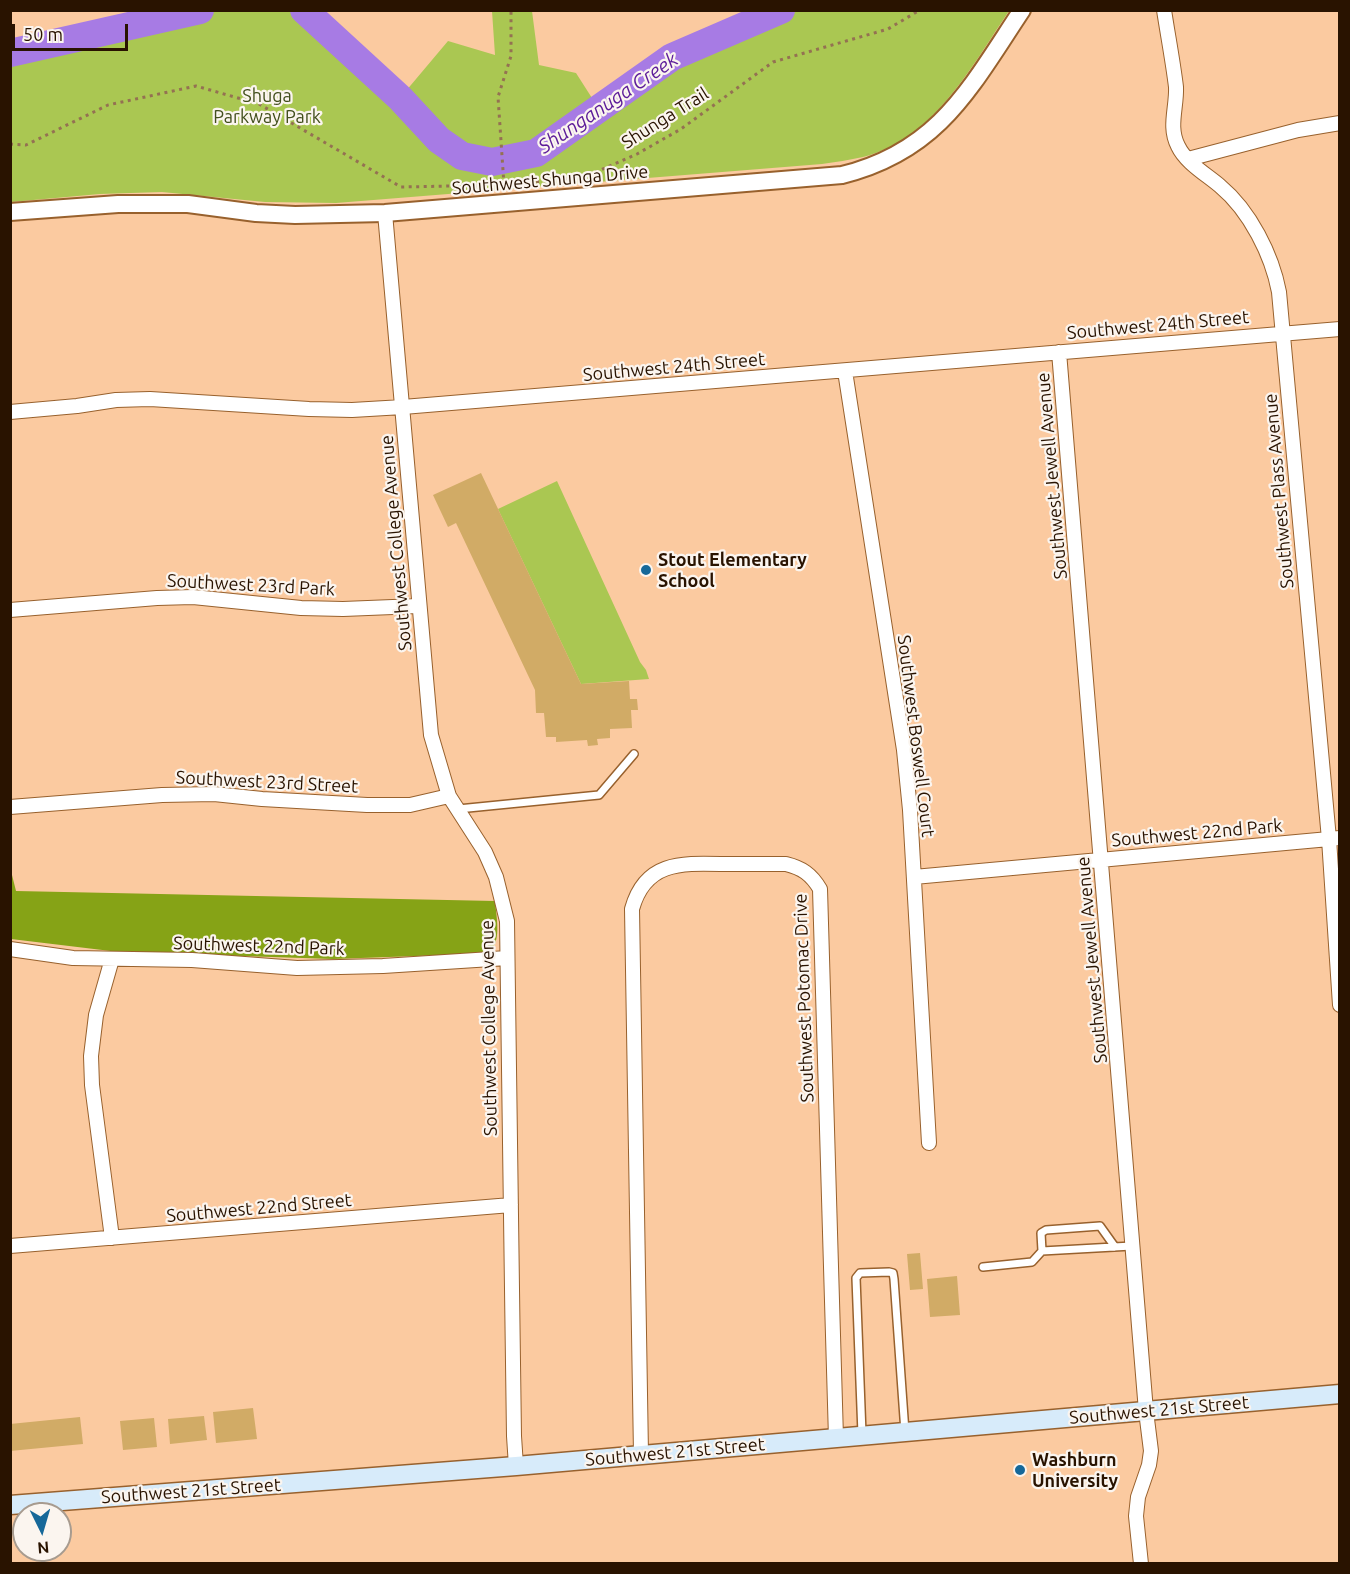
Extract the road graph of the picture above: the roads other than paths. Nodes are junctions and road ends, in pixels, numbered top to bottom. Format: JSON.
{"nodes":[{"id":1,"x":1022,"y":10,"type":"edge"},
{"id":2,"x":1164,"y":10,"type":"edge"},
{"id":3,"x":1340,"y":123,"type":"edge"},
{"id":4,"x":1188,"y":159,"type":"junction"},
{"id":5,"x":10,"y":212,"type":"edge"},
{"id":6,"x":384,"y":213,"type":"junction"},
{"id":7,"x":1340,"y":329,"type":"edge"},
{"id":8,"x":1282,"y":333,"type":"junction"},
{"id":9,"x":1059,"y":352,"type":"junction"},
{"id":10,"x":845,"y":371,"type":"junction"},
{"id":11,"x":403,"y":407,"type":"junction"},
{"id":12,"x":10,"y":412,"type":"edge"},
{"id":13,"x":418,"y":606,"type":"junction"},
{"id":14,"x":10,"y":610,"type":"edge"},
{"id":15,"x":634,"y":754,"type":"dead end"},
{"id":16,"x":449,"y":796,"type":"junction"},
{"id":17,"x":10,"y":807,"type":"edge"},
{"id":18,"x":458,"y":809,"type":"junction"},
{"id":19,"x":1334,"y":839,"type":"edge"},
{"id":20,"x":1102,"y":859,"type":"junction"},
{"id":21,"x":914,"y":877,"type":"junction"},
{"id":22,"x":10,"y":949,"type":"edge"},
{"id":23,"x":507,"y":958,"type":"junction"},
{"id":24,"x":112,"y":959,"type":"junction"},
{"id":25,"x":1340,"y":1005,"type":"edge"},
{"id":26,"x":929,"y":1143,"type":"dead end"},
{"id":27,"x":511,"y":1205,"type":"junction"},
{"id":28,"x":112,"y":1238,"type":"junction"},
{"id":29,"x":10,"y":1246,"type":"edge"},
{"id":30,"x":1132,"y":1246,"type":"junction"},
{"id":31,"x":1116,"y":1247,"type":"junction"},
{"id":32,"x":1042,"y":1251,"type":"junction"},
{"id":33,"x":983,"y":1267,"type":"dead end"},
{"id":34,"x":1340,"y":1394,"type":"edge"},
{"id":35,"x":1146,"y":1411,"type":"junction"},
{"id":36,"x":905,"y":1432,"type":"junction"},
{"id":37,"x":862,"y":1436,"type":"junction"},
{"id":38,"x":836,"y":1438,"type":"junction"},
{"id":39,"x":641,"y":1454,"type":"junction"},
{"id":40,"x":516,"y":1466,"type":"junction"},
{"id":41,"x":10,"y":1505,"type":"edge"},
{"id":42,"x":1141,"y":1563,"type":"edge"}],
"edges":[{"from":1,"to":6,"type":"street","name":"Southwest Shunga Drive"},
{"from":2,"to":4,"type":"street","name":"Southwest Plass Avenue"},
{"from":3,"to":4,"type":"street"},
{"from":4,"to":8,"type":"street","name":"Southwest Plass Avenue"},
{"from":5,"to":6,"type":"street","name":"Southwest Shunga Drive"},
{"from":6,"to":11,"type":"street","name":"Southwest College Avenue"},
{"from":7,"to":8,"type":"street","name":"Southwest 24th Street"},
{"from":8,"to":9,"type":"street","name":"Southwest 24th Street"},
{"from":8,"to":19,"type":"street","name":"Southwest Plass Avenue"},
{"from":9,"to":10,"type":"street","name":"Southwest 24th Street"},
{"from":9,"to":20,"type":"street","name":"Southwest Jewell Avenue"},
{"from":10,"to":11,"type":"street","name":"Southwest 24th Street"},
{"from":10,"to":21,"type":"street","name":"Southwest Boswell Court"},
{"from":11,"to":12,"type":"street","name":"Southwest 24th Street"},
{"from":11,"to":13,"type":"street","name":"Southwest College Avenue"},
{"from":13,"to":14,"type":"street","name":"Southwest 23rd Park"},
{"from":13,"to":16,"type":"street","name":"Southwest College Avenue"},
{"from":15,"to":18,"type":"lane"},
{"from":16,"to":17,"type":"street","name":"Southwest 23rd Street"},
{"from":16,"to":18,"type":"street","name":"Southwest College Avenue"},
{"from":18,"to":23,"type":"street","name":"Southwest College Avenue"},
{"from":19,"to":20,"type":"street","name":"Southwest 22nd Park"},
{"from":19,"to":25,"type":"street","name":"Southwest Plass Avenue"},
{"from":20,"to":21,"type":"street","name":"Southwest 22nd Park"},
{"from":20,"to":30,"type":"street","name":"Southwest Jewell Avenue"},
{"from":21,"to":26,"type":"street","name":"Southwest Boswell Court"},
{"from":22,"to":24,"type":"street","name":"Southwest 22nd Park"},
{"from":23,"to":24,"type":"street","name":"Southwest 22nd Park"},
{"from":23,"to":27,"type":"street","name":"Southwest College Avenue"},
{"from":24,"to":28,"type":"street"},
{"from":27,"to":28,"type":"street","name":"Southwest 22nd Street"},
{"from":27,"to":40,"type":"street","name":"Southwest College Avenue"},
{"from":28,"to":29,"type":"street","name":"Southwest 22nd Street"},
{"from":30,"to":31,"type":"lane"},
{"from":30,"to":35,"type":"street","name":"Southwest Jewell Avenue"},
{"from":31,"to":32,"type":"lane"},
{"from":31,"to":32,"type":"lane"},
{"from":32,"to":33,"type":"lane"},
{"from":34,"to":35,"type":"main road","name":"Southwest 21st Street"},
{"from":35,"to":36,"type":"main road","name":"Southwest 21st Street"},
{"from":35,"to":42,"type":"street","name":"Southwest Jewell Avenue"},
{"from":36,"to":37,"type":"main road","name":"Southwest 21st Street"},
{"from":36,"to":37,"type":"lane"},
{"from":37,"to":38,"type":"main road","name":"Southwest 21st Street"},
{"from":38,"to":39,"type":"main road","name":"Southwest 21st Street"},
{"from":38,"to":39,"type":"street","name":"Southwest Potomac Drive"},
{"from":39,"to":40,"type":"main road","name":"Southwest 21st Street"},
{"from":40,"to":41,"type":"main road","name":"Southwest 21st Street"}]}
